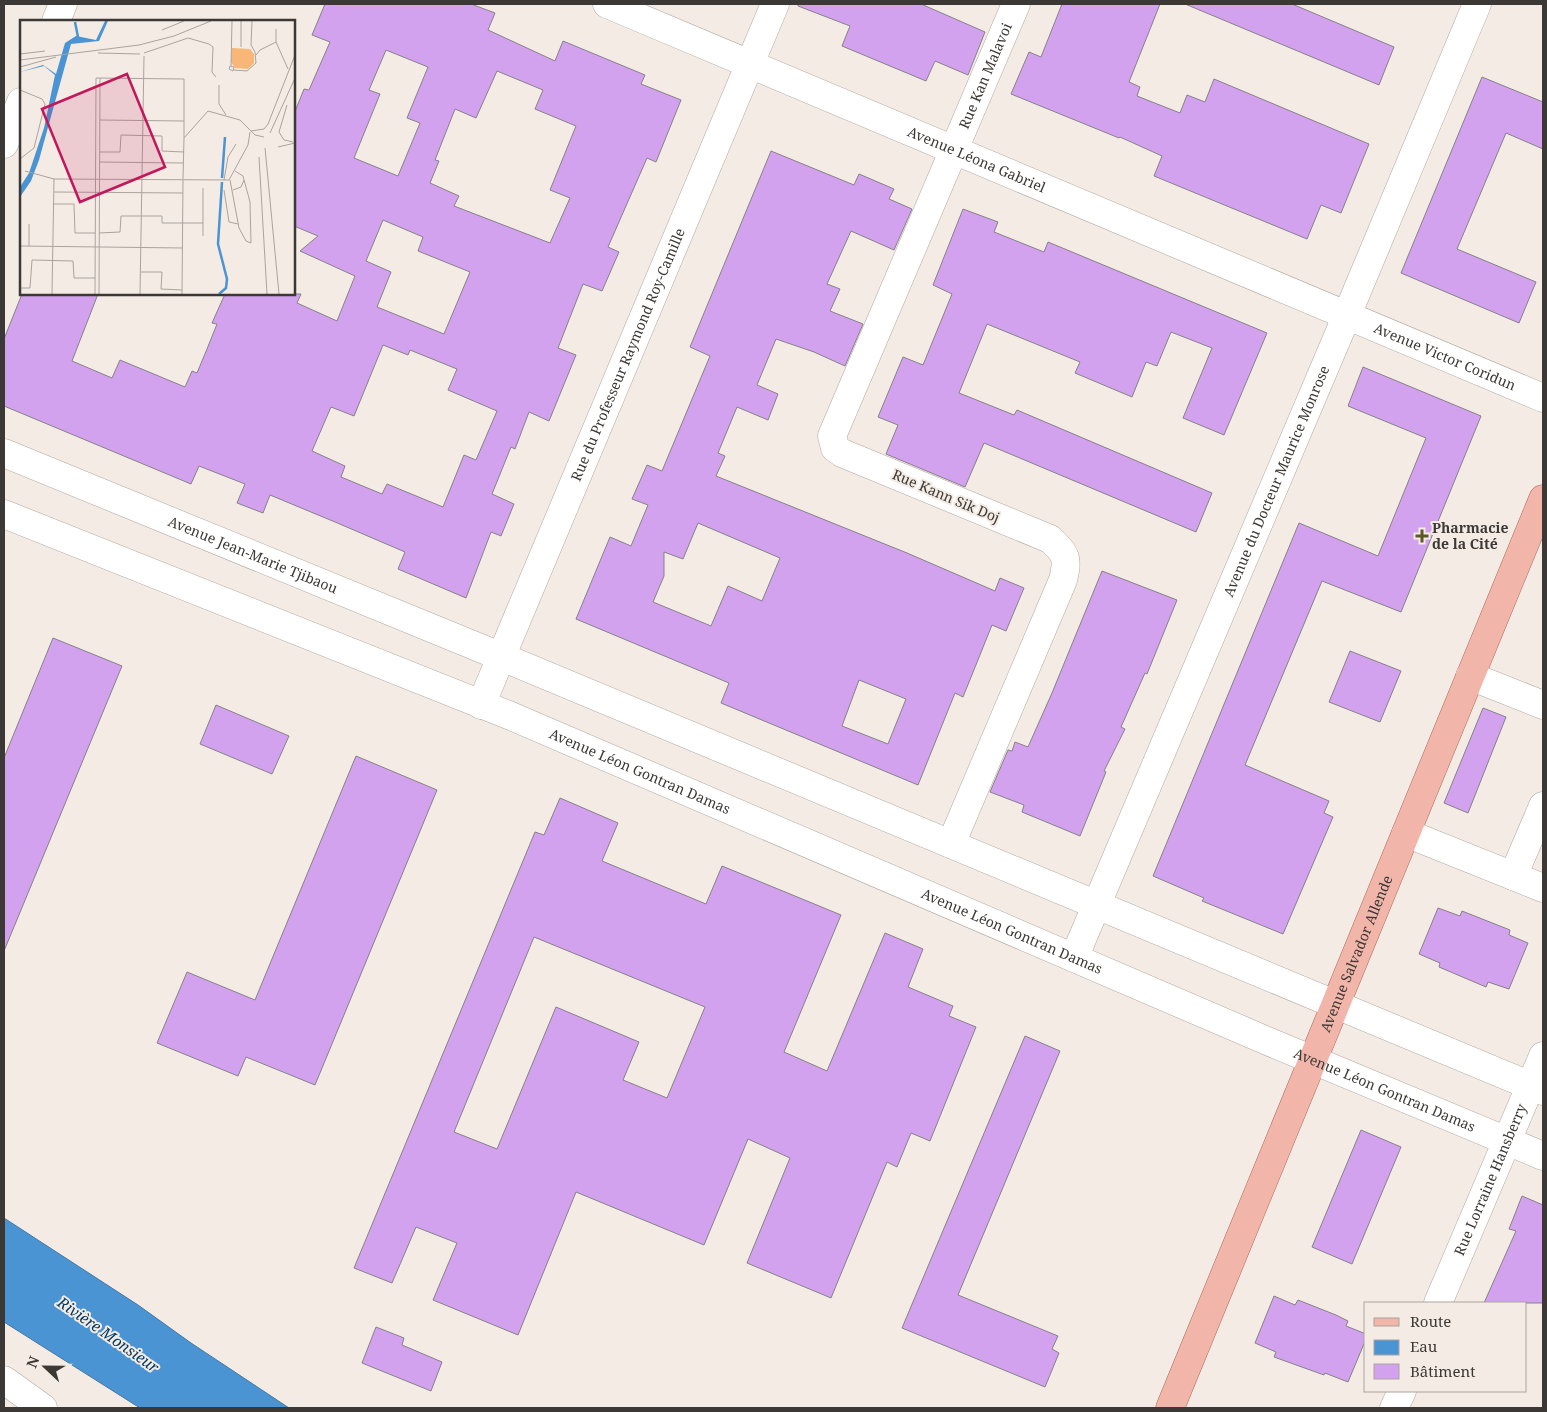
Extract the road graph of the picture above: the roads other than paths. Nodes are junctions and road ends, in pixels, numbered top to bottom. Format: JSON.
{"nodes":[{"id":1,"x":63,"y":4,"type":"edge"},
{"id":2,"x":607,"y":4,"type":"edge"},
{"id":3,"x":775,"y":4,"type":"edge"},
{"id":4,"x":1016,"y":4,"type":"edge"},
{"id":5,"x":1477,"y":4,"type":"edge"},
{"id":6,"x":56,"y":20,"type":"edge"},
{"id":7,"x":750,"y":63,"type":"junction"},
{"id":8,"x":20,"y":104,"type":"edge"},
{"id":9,"x":4,"y":144,"type":"edge"},
{"id":10,"x":955,"y":149,"type":"junction"},
{"id":11,"x":1347,"y":315,"type":"junction"},
{"id":12,"x":1543,"y":398,"type":"edge"},
{"id":13,"x":4,"y":453,"type":"edge"},
{"id":14,"x":1543,"y":499,"type":"edge"},
{"id":15,"x":4,"y":514,"type":"edge"},
{"id":16,"x":502,"y":657,"type":"junction"},
{"id":17,"x":1470,"y":676,"type":"junction"},
{"id":18,"x":481,"y":705,"type":"junction"},
{"id":19,"x":1543,"y":705,"type":"edge"},
{"id":20,"x":1543,"y":806,"type":"edge"},
{"id":21,"x":1406,"y":833,"type":"junction"},
{"id":22,"x":951,"y":844,"type":"junction"},
{"id":23,"x":1513,"y":876,"type":"junction"},
{"id":24,"x":1543,"y":888,"type":"edge"},
{"id":25,"x":1096,"y":904,"type":"junction"},
{"id":26,"x":1074,"y":958,"type":"junction"},
{"id":27,"x":1335,"y":1004,"type":"junction"},
{"id":28,"x":1543,"y":1056,"type":"edge"},
{"id":29,"x":1312,"y":1060,"type":"junction"},
{"id":30,"x":1537,"y":1088,"type":"edge"},
{"id":31,"x":1506,"y":1141,"type":"junction"},
{"id":32,"x":1543,"y":1156,"type":"edge"},
{"id":33,"x":1438,"y":1302,"type":"edge"},
{"id":34,"x":4,"y":1380,"type":"edge"},
{"id":35,"x":1402,"y":1392,"type":"edge"},
{"id":36,"x":43,"y":1408,"type":"edge"},
{"id":37,"x":1170,"y":1408,"type":"edge"},
{"id":38,"x":1394,"y":1408,"type":"edge"}],
"edges":[{"from":1,"to":6,"type":"street"},
{"from":2,"to":7,"type":"street","name":"Avenue Léona Gabriel"},
{"from":3,"to":7,"type":"street","name":"Rue du Professeur Raymond Roy-Camille"},
{"from":4,"to":10,"type":"street","name":"Rue Kan Malavoi"},
{"from":5,"to":11,"type":"street","name":"Avenue du Docteur Maurice Monrose"},
{"from":7,"to":10,"type":"street","name":"Avenue Léona Gabriel"},
{"from":7,"to":16,"type":"street","name":"Rue du Professeur Raymond Roy-Camille"},
{"from":8,"to":9,"type":"street"},
{"from":10,"to":11,"type":"street","name":"Avenue Léona Gabriel"},
{"from":10,"to":22,"type":"street","name":"Rue Kann Sik Doj"},
{"from":11,"to":12,"type":"street","name":"Avenue Victor Coridun"},
{"from":11,"to":25,"type":"street","name":"Avenue du Docteur Maurice Monrose"},
{"from":13,"to":16,"type":"street","name":"Avenue Jean-Marie Tjibaou"},
{"from":14,"to":17,"type":"main road","name":"Avenue Salvador Allende"},
{"from":15,"to":18,"type":"street"},
{"from":16,"to":18,"type":"street","name":"Rue du Professeur Raymond Roy-Camille"},
{"from":16,"to":22,"type":"street"},
{"from":17,"to":19,"type":"street"},
{"from":17,"to":21,"type":"main road","name":"Avenue Salvador Allende"},
{"from":18,"to":26,"type":"street","name":"Avenue Léon Gontran Damas"},
{"from":20,"to":23,"type":"street"},
{"from":21,"to":23,"type":"street"},
{"from":21,"to":27,"type":"main road","name":"Avenue Salvador Allende"},
{"from":22,"to":25,"type":"street"},
{"from":23,"to":24,"type":"street"},
{"from":25,"to":26,"type":"street","name":"Avenue du Docteur Maurice Monrose"},
{"from":25,"to":27,"type":"street"},
{"from":26,"to":29,"type":"street","name":"Avenue Léon Gontran Damas"},
{"from":27,"to":29,"type":"main road","name":"Avenue Salvador Allende"},
{"from":27,"to":30,"type":"street"},
{"from":28,"to":30,"type":"street","name":"Rue Lorraine Hansberry"},
{"from":29,"to":31,"type":"street","name":"Avenue Léon Gontran Damas"},
{"from":29,"to":37,"type":"main road","name":"Avenue Salvador Allende"},
{"from":30,"to":31,"type":"street","name":"Rue Lorraine Hansberry"},
{"from":31,"to":32,"type":"street","name":"Avenue Léon Gontran Damas"},
{"from":31,"to":33,"type":"street","name":"Rue Lorraine Hansberry"},
{"from":34,"to":36,"type":"street"},
{"from":35,"to":38,"type":"street"}]}
